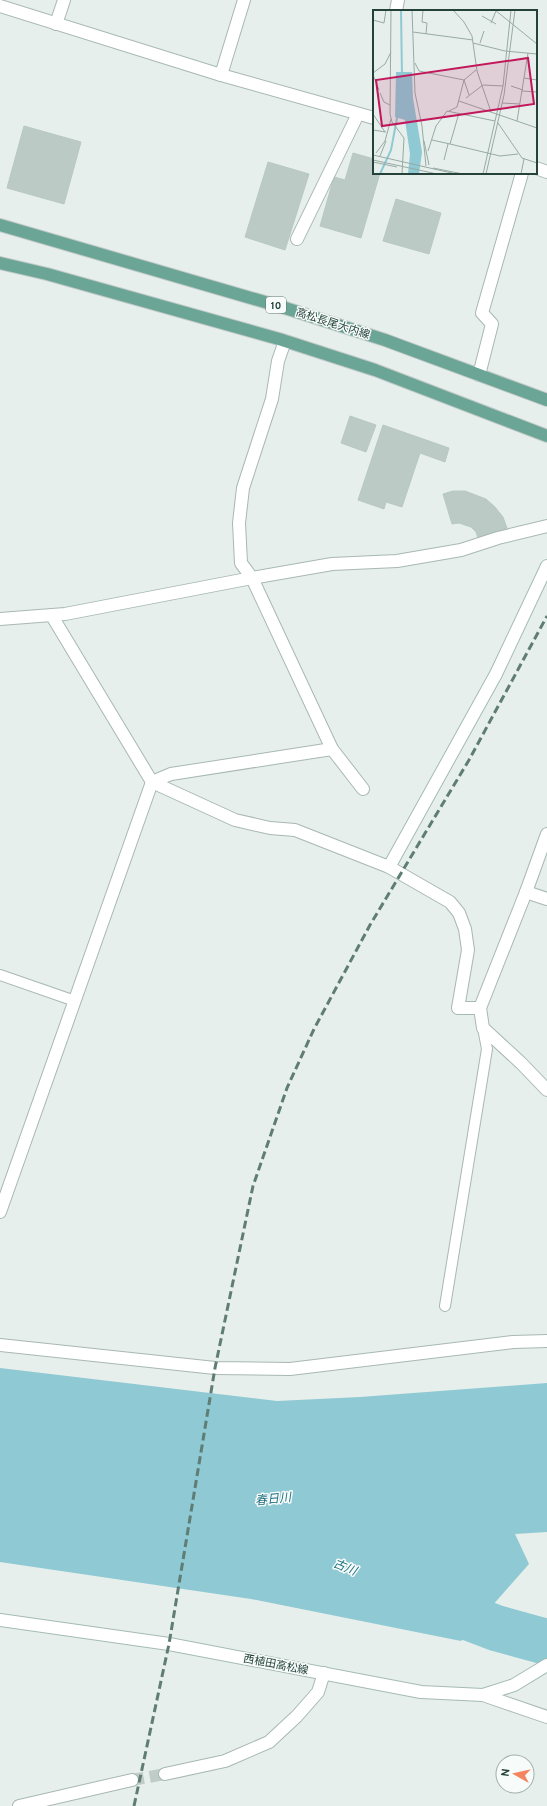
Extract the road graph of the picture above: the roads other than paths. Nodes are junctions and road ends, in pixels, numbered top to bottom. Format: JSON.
{"nodes":[{"id":1,"x":64,"y":0,"type":"edge"},
{"id":2,"x":244,"y":0,"type":"edge"},
{"id":3,"x":398,"y":0,"type":"edge"},
{"id":4,"x":0,"y":6,"type":"edge"},
{"id":5,"x":396,"y":10,"type":"edge"},
{"id":6,"x":56,"y":24,"type":"junction"},
{"id":7,"x":221,"y":75,"type":"junction"},
{"id":8,"x":358,"y":114,"type":"junction"},
{"id":9,"x":373,"y":115,"type":"edge"},
{"id":10,"x":537,"y":168,"type":"edge"},
{"id":11,"x":547,"y":172,"type":"edge"},
{"id":12,"x":522,"y":174,"type":"edge"},
{"id":13,"x":0,"y":225,"type":"edge"},
{"id":14,"x":297,"y":239,"type":"dead end"},
{"id":15,"x":0,"y":263,"type":"edge"},
{"id":16,"x":285,"y":341,"type":"junction"},
{"id":17,"x":479,"y":375,"type":"junction"},
{"id":18,"x":547,"y":400,"type":"edge"},
{"id":19,"x":547,"y":436,"type":"edge"},
{"id":20,"x":547,"y":526,"type":"edge"},
{"id":21,"x":547,"y":566,"type":"edge"},
{"id":22,"x":252,"y":578,"type":"junction"},
{"id":23,"x":52,"y":616,"type":"junction"},
{"id":24,"x":0,"y":619,"type":"edge"},
{"id":25,"x":332,"y":749,"type":"junction"},
{"id":26,"x":152,"y":782,"type":"junction"},
{"id":27,"x":363,"y":790,"type":"dead end"},
{"id":28,"x":547,"y":834,"type":"edge"},
{"id":29,"x":389,"y":867,"type":"junction"},
{"id":30,"x":526,"y":892,"type":"junction"},
{"id":31,"x":547,"y":899,"type":"edge"},
{"id":32,"x":0,"y":975,"type":"edge"},
{"id":33,"x":75,"y":1001,"type":"junction"},
{"id":34,"x":480,"y":1008,"type":"junction"},
{"id":35,"x":483,"y":1028,"type":"junction"},
{"id":36,"x":547,"y":1090,"type":"edge"},
{"id":37,"x":0,"y":1212,"type":"edge"},
{"id":38,"x":445,"y":1306,"type":"dead end"},
{"id":39,"x":547,"y":1341,"type":"edge"},
{"id":40,"x":0,"y":1345,"type":"edge"},
{"id":41,"x":0,"y":1620,"type":"edge"},
{"id":42,"x":547,"y":1666,"type":"edge"},
{"id":43,"x":324,"y":1673,"type":"junction"},
{"id":44,"x":483,"y":1695,"type":"junction"},
{"id":45,"x":547,"y":1716,"type":"edge"},
{"id":46,"x":165,"y":1774,"type":"tunnel mouth"},
{"id":47,"x":132,"y":1780,"type":"tunnel mouth"},
{"id":48,"x":19,"y":1806,"type":"edge"}],
"edges":[{"from":1,"to":6,"type":"street"},
{"from":2,"to":7,"type":"street"},
{"from":3,"to":5,"type":"street"},
{"from":4,"to":6,"type":"street"},
{"from":6,"to":7,"type":"street"},
{"from":7,"to":8,"type":"street"},
{"from":8,"to":9,"type":"street"},
{"from":8,"to":14,"type":"street"},
{"from":10,"to":11,"type":"street"},
{"from":12,"to":17,"type":"street"},
{"from":13,"to":17,"type":"main road","name":"高松長尾大内線","number":"10"},
{"from":15,"to":16,"type":"main road"},
{"from":16,"to":19,"type":"main road"},
{"from":16,"to":22,"type":"street"},
{"from":17,"to":18,"type":"main road","name":"高松長尾大内線","number":"10"},
{"from":20,"to":22,"type":"street"},
{"from":21,"to":29,"type":"street"},
{"from":22,"to":23,"type":"street"},
{"from":22,"to":25,"type":"street"},
{"from":23,"to":24,"type":"street"},
{"from":23,"to":26,"type":"street"},
{"from":25,"to":26,"type":"street"},
{"from":25,"to":27,"type":"street"},
{"from":26,"to":29,"type":"street"},
{"from":26,"to":33,"type":"street"},
{"from":28,"to":30,"type":"street"},
{"from":29,"to":34,"type":"street"},
{"from":30,"to":31,"type":"street"},
{"from":30,"to":34,"type":"street"},
{"from":32,"to":33,"type":"lane"},
{"from":33,"to":37,"type":"street"},
{"from":34,"to":35,"type":"street"},
{"from":35,"to":36,"type":"street"},
{"from":35,"to":38,"type":"lane"},
{"from":39,"to":40,"type":"street"},
{"from":41,"to":43,"type":"street","name":"西植田高松線"},
{"from":42,"to":44,"type":"street","name":"西植田高松線"},
{"from":43,"to":44,"type":"street","name":"西植田高松線"},
{"from":43,"to":46,"type":"street"},
{"from":44,"to":45,"type":"street"},
{"from":47,"to":48,"type":"street"}]}
